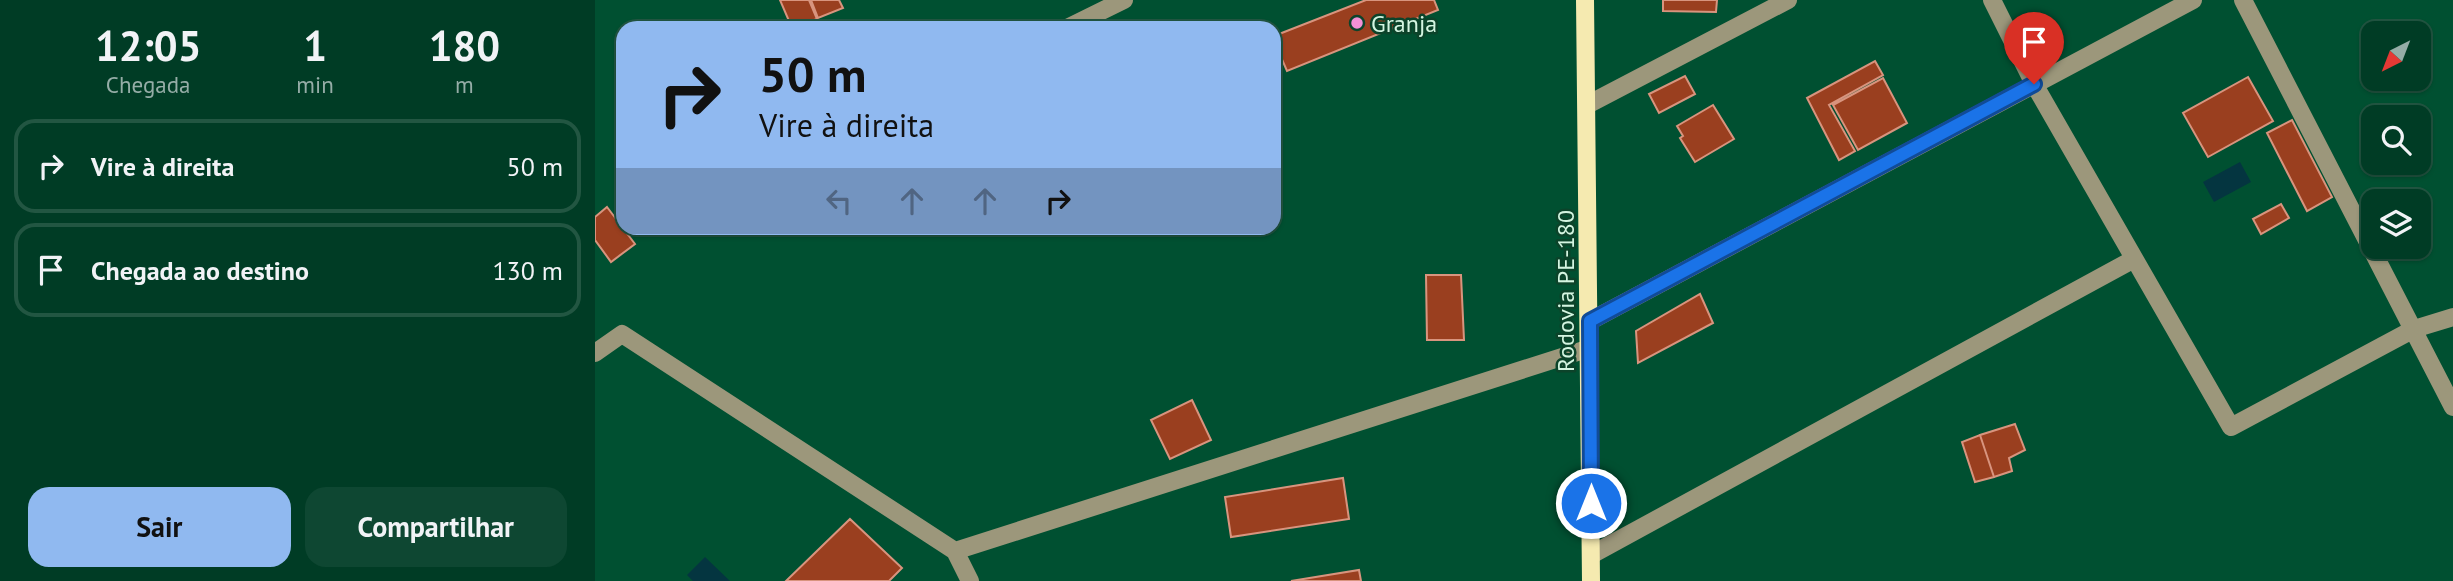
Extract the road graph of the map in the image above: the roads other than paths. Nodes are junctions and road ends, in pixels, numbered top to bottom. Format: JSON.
{"nodes":[{"id":1,"x":1124,"y":0,"type":"edge"},
{"id":2,"x":1585,"y":0,"type":"edge"},
{"id":3,"x":1788,"y":0,"type":"edge"},
{"id":4,"x":1992,"y":0,"type":"edge"},
{"id":5,"x":2193,"y":0,"type":"edge"},
{"id":6,"x":2243,"y":0,"type":"edge"},
{"id":7,"x":1081,"y":21,"type":"edge"},
{"id":8,"x":2034,"y":84,"type":"junction"},
{"id":9,"x":1587,"y":105,"type":"junction"},
{"id":10,"x":2134,"y":259,"type":"junction"},
{"id":11,"x":2453,"y":317,"type":"edge"},
{"id":12,"x":1590,"y":321,"type":"junction"},
{"id":13,"x":2414,"y":329,"type":"junction"},
{"id":14,"x":1590,"y":348,"type":"junction"},
{"id":15,"x":595,"y":353,"type":"edge"},
{"id":16,"x":2453,"y":407,"type":"edge"},
{"id":17,"x":955,"y":551,"type":"junction"},
{"id":18,"x":1591,"y":555,"type":"junction"},
{"id":19,"x":970,"y":581,"type":"edge"},
{"id":20,"x":1591,"y":581,"type":"edge"}],
"edges":[{"from":1,"to":7,"type":"street"},
{"from":2,"to":9,"type":"main road","name":"Rodovia PE-180"},
{"from":3,"to":9,"type":"street"},
{"from":4,"to":8,"type":"street"},
{"from":5,"to":8,"type":"street"},
{"from":6,"to":13,"type":"street"},
{"from":8,"to":10,"type":"street"},
{"from":8,"to":12,"type":"street"},
{"from":9,"to":12,"type":"main road","name":"Rodovia PE-180"},
{"from":10,"to":13,"type":"street"},
{"from":10,"to":18,"type":"street"},
{"from":11,"to":13,"type":"street"},
{"from":12,"to":14,"type":"main road","name":"Rodovia PE-180"},
{"from":13,"to":16,"type":"street"},
{"from":14,"to":17,"type":"street"},
{"from":14,"to":18,"type":"main road","name":"Rodovia PE-180"},
{"from":15,"to":17,"type":"street"},
{"from":17,"to":19,"type":"street"},
{"from":18,"to":20,"type":"main road","name":"Rodovia PE-180"}]}
